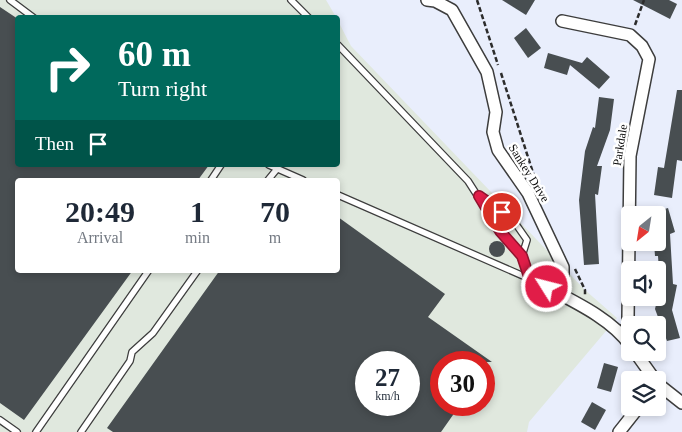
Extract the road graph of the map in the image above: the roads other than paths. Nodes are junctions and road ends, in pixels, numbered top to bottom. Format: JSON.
{"nodes":[{"id":1,"x":10,"y":0,"type":"edge"},
{"id":2,"x":291,"y":0,"type":"edge"},
{"id":3,"x":427,"y":0,"type":"edge"},
{"id":4,"x":30,"y":15,"type":"edge"},
{"id":5,"x":306,"y":15,"type":"edge"},
{"id":6,"x":562,"y":21,"type":"dead end"},
{"id":7,"x":340,"y":47,"type":"edge"},
{"id":8,"x":220,"y":167,"type":"edge"},
{"id":9,"x":273,"y":167,"type":"edge"},
{"id":10,"x":277,"y":169,"type":"junction"},
{"id":11,"x":212,"y":178,"type":"edge"},
{"id":12,"x":270,"y":178,"type":"edge"},
{"id":13,"x":298,"y":178,"type":"edge"},
{"id":14,"x":340,"y":196,"type":"edge"},
{"id":15,"x":479,"y":196,"type":"junction"},
{"id":16,"x":522,"y":256,"type":"junction"},
{"id":17,"x":146,"y":273,"type":"edge"},
{"id":18,"x":196,"y":273,"type":"edge"},
{"id":19,"x":533,"y":279,"type":"junction"},
{"id":20,"x":557,"y":293,"type":"junction"},
{"id":21,"x":628,"y":316,"type":"edge"},
{"id":22,"x":621,"y":333,"type":"edge"},
{"id":23,"x":666,"y":391,"type":"edge"},
{"id":24,"x":682,"y":403,"type":"edge"},
{"id":25,"x":632,"y":416,"type":"edge"},
{"id":26,"x":0,"y":420,"type":"edge"},
{"id":27,"x":17,"y":432,"type":"edge"},
{"id":28,"x":36,"y":432,"type":"edge"},
{"id":29,"x":81,"y":432,"type":"edge"},
{"id":30,"x":620,"y":432,"type":"edge"}],
"edges":[{"from":1,"to":4,"type":"lane"},
{"from":2,"to":5,"type":"lane"},
{"from":3,"to":20,"type":"street","name":"Sankey Drive"},
{"from":6,"to":21,"type":"street","name":"Parkdale"},
{"from":7,"to":15,"type":"lane"},
{"from":8,"to":11,"type":"lane"},
{"from":9,"to":10,"type":"lane"},
{"from":10,"to":12,"type":"lane"},
{"from":10,"to":13,"type":"lane"},
{"from":14,"to":19,"type":"lane"},
{"from":15,"to":16,"type":"lane"},
{"from":15,"to":16,"type":"lane"},
{"from":16,"to":19,"type":"lane"},
{"from":17,"to":28,"type":"lane"},
{"from":18,"to":29,"type":"lane"},
{"from":19,"to":20,"type":"street"},
{"from":20,"to":22,"type":"street"},
{"from":23,"to":24,"type":"street"},
{"from":25,"to":30,"type":"street"},
{"from":26,"to":27,"type":"lane"}]}
